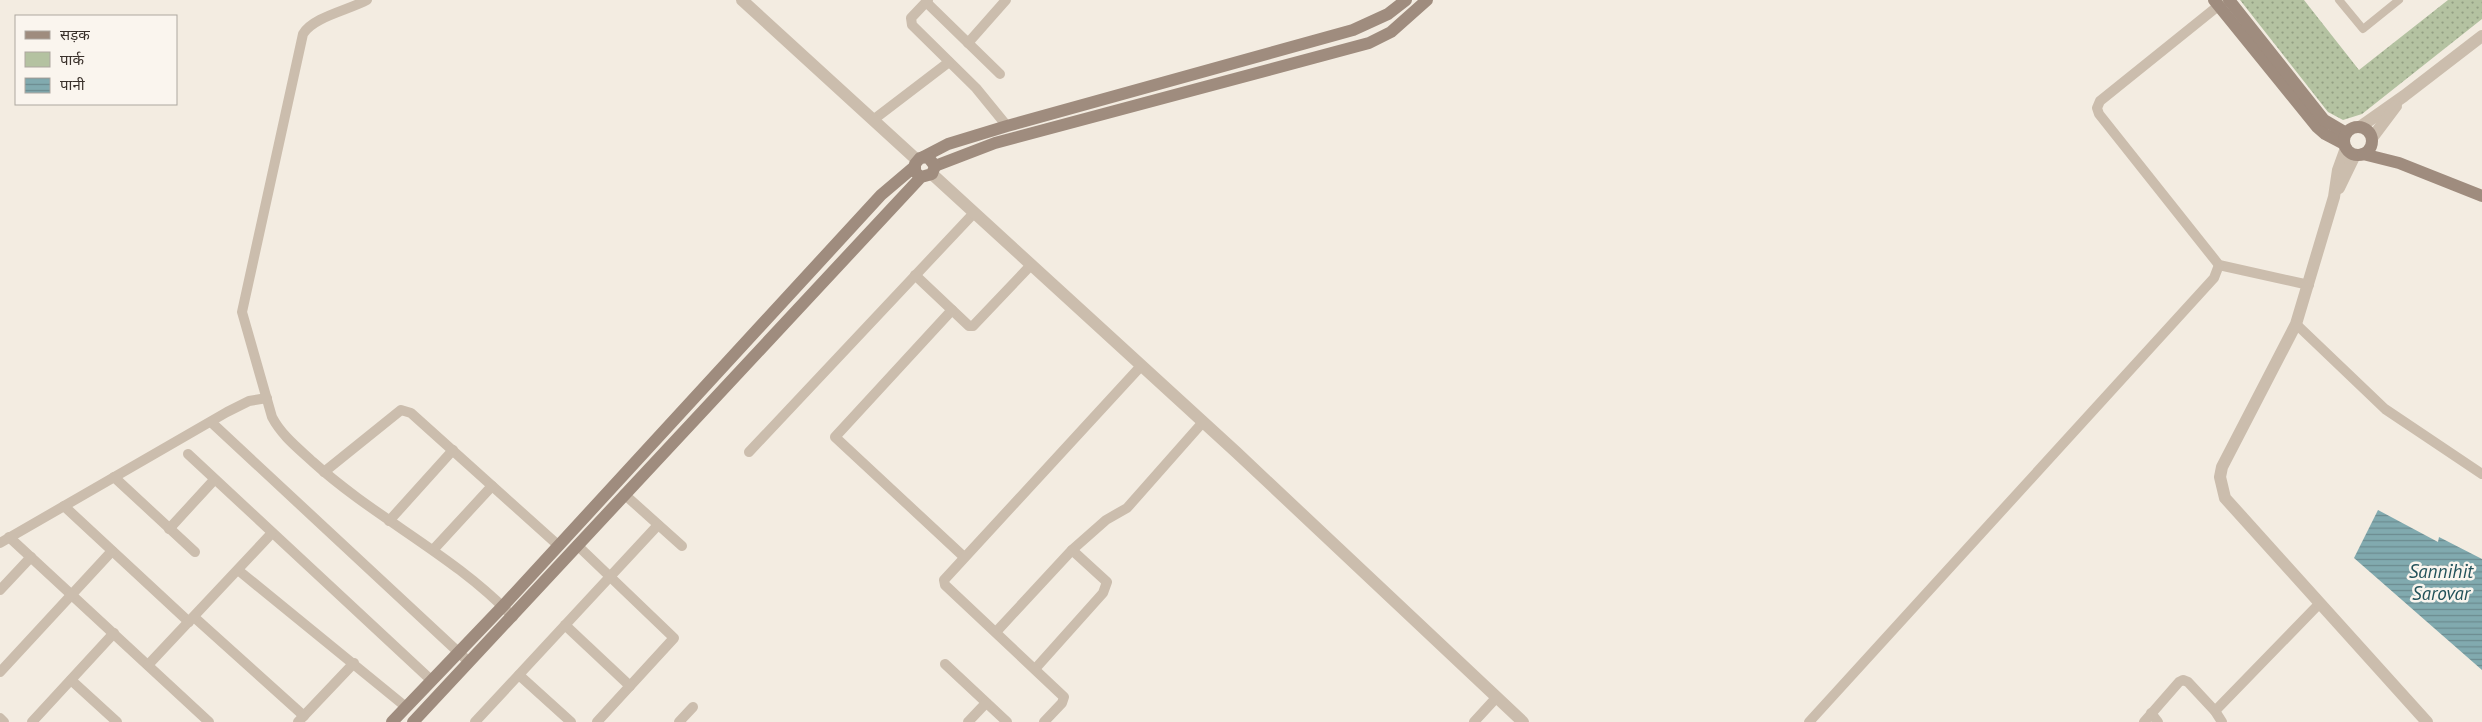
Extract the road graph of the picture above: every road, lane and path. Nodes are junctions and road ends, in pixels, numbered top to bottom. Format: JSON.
{"nodes":[{"id":1,"x":367,"y":0,"type":"edge"},
{"id":2,"x":742,"y":0,"type":"edge"},
{"id":3,"x":1006,"y":0,"type":"edge"},
{"id":4,"x":1406,"y":0,"type":"edge"},
{"id":5,"x":1427,"y":0,"type":"edge"},
{"id":6,"x":2339,"y":0,"type":"edge"},
{"id":7,"x":2399,"y":0,"type":"edge"},
{"id":8,"x":927,"y":1,"type":"edge"},
{"id":9,"x":2221,"y":1,"type":"edge"},
{"id":10,"x":2482,"y":36,"type":"edge"},
{"id":11,"x":968,"y":43,"type":"junction"},
{"id":12,"x":949,"y":62,"type":"junction"},
{"id":13,"x":1000,"y":74,"type":"dead end"},
{"id":14,"x":2404,"y":96,"type":"junction"},
{"id":15,"x":873,"y":120,"type":"junction"},
{"id":16,"x":1007,"y":126,"type":"junction"},
{"id":17,"x":2360,"y":127,"type":"junction"},
{"id":18,"x":2372,"y":140,"type":"junction"},
{"id":19,"x":2351,"y":147,"type":"junction"},
{"id":20,"x":2399,"y":163,"type":"junction"},
{"id":21,"x":924,"y":167,"type":"junction"},
{"id":22,"x":2482,"y":196,"type":"edge"},
{"id":23,"x":974,"y":213,"type":"junction"},
{"id":24,"x":1031,"y":265,"type":"junction"},
{"id":25,"x":2219,"y":265,"type":"junction"},
{"id":26,"x":915,"y":275,"type":"junction"},
{"id":27,"x":2309,"y":286,"type":"junction"},
{"id":28,"x":952,"y":310,"type":"junction"},
{"id":29,"x":2296,"y":324,"type":"junction"},
{"id":30,"x":1142,"y":366,"type":"junction"},
{"id":31,"x":267,"y":398,"type":"junction"},
{"id":32,"x":211,"y":422,"type":"junction"},
{"id":33,"x":1203,"y":422,"type":"junction"},
{"id":34,"x":453,"y":450,"type":"junction"},
{"id":35,"x":748,"y":452,"type":"dead end"},
{"id":36,"x":188,"y":454,"type":"dead end"},
{"id":37,"x":324,"y":472,"type":"junction"},
{"id":38,"x":2482,"y":474,"type":"edge"},
{"id":39,"x":114,"y":477,"type":"junction"},
{"id":40,"x":214,"y":480,"type":"junction"},
{"id":41,"x":492,"y":486,"type":"junction"},
{"id":42,"x":624,"y":494,"type":"junction"},
{"id":43,"x":64,"y":506,"type":"junction"},
{"id":44,"x":389,"y":521,"type":"junction"},
{"id":45,"x":658,"y":525,"type":"junction"},
{"id":46,"x":169,"y":529,"type":"junction"},
{"id":47,"x":272,"y":534,"type":"junction"},
{"id":48,"x":9,"y":537,"type":"junction"},
{"id":49,"x":0,"y":544,"type":"edge"},
{"id":50,"x":577,"y":545,"type":"junction"},
{"id":51,"x":559,"y":546,"type":"junction"},
{"id":52,"x":682,"y":546,"type":"dead end"},
{"id":53,"x":433,"y":550,"type":"junction"},
{"id":54,"x":1072,"y":550,"type":"junction"},
{"id":55,"x":112,"y":551,"type":"junction"},
{"id":56,"x":196,"y":552,"type":"dead end"},
{"id":57,"x":963,"y":556,"type":"junction"},
{"id":58,"x":31,"y":557,"type":"junction"},
{"id":59,"x":238,"y":570,"type":"junction"},
{"id":60,"x":611,"y":576,"type":"junction"},
{"id":61,"x":0,"y":590,"type":"edge"},
{"id":62,"x":72,"y":595,"type":"junction"},
{"id":63,"x":2319,"y":604,"type":"junction"},
{"id":64,"x":503,"y":606,"type":"junction"},
{"id":65,"x":513,"y":616,"type":"junction"},
{"id":66,"x":192,"y":619,"type":"junction"},
{"id":67,"x":565,"y":625,"type":"junction"},
{"id":68,"x":996,"y":632,"type":"junction"},
{"id":69,"x":114,"y":633,"type":"junction"},
{"id":70,"x":458,"y":652,"type":"junction"},
{"id":71,"x":469,"y":662,"type":"junction"},
{"id":72,"x":354,"y":663,"type":"junction"},
{"id":73,"x":945,"y":664,"type":"dead end"},
{"id":74,"x":148,"y":665,"type":"junction"},
{"id":75,"x":1035,"y":669,"type":"junction"},
{"id":76,"x":0,"y":672,"type":"edge"},
{"id":77,"x":519,"y":674,"type":"junction"},
{"id":78,"x":71,"y":680,"type":"junction"},
{"id":79,"x":431,"y":680,"type":"junction"},
{"id":80,"x":630,"y":686,"type":"junction"},
{"id":81,"x":1496,"y":698,"type":"junction"},
{"id":82,"x":986,"y":703,"type":"junction"},
{"id":83,"x":406,"y":707,"type":"junction"},
{"id":84,"x":693,"y":707,"type":"dead end"},
{"id":85,"x":2215,"y":711,"type":"junction"},
{"id":86,"x":0,"y":718,"type":"edge"},
{"id":87,"x":2155,"y":718,"type":"edge"},
{"id":88,"x":301,"y":719,"type":"edge"},
{"id":89,"x":4,"y":722,"type":"edge"},
{"id":90,"x":32,"y":722,"type":"edge"},
{"id":91,"x":117,"y":722,"type":"edge"},
{"id":92,"x":209,"y":722,"type":"edge"},
{"id":93,"x":392,"y":722,"type":"edge"},
{"id":94,"x":413,"y":722,"type":"edge"},
{"id":95,"x":475,"y":722,"type":"edge"},
{"id":96,"x":571,"y":722,"type":"edge"},
{"id":97,"x":597,"y":722,"type":"edge"},
{"id":98,"x":680,"y":722,"type":"edge"},
{"id":99,"x":968,"y":722,"type":"edge"},
{"id":100,"x":1007,"y":722,"type":"edge"},
{"id":101,"x":1044,"y":722,"type":"edge"},
{"id":102,"x":1474,"y":722,"type":"edge"},
{"id":103,"x":1522,"y":722,"type":"edge"},
{"id":104,"x":1809,"y":722,"type":"edge"},
{"id":105,"x":2144,"y":722,"type":"edge"},
{"id":106,"x":2222,"y":722,"type":"edge"},
{"id":107,"x":2426,"y":722,"type":"edge"}],
"edges":[{"from":1,"to":31,"type":"street"},
{"from":2,"to":15,"type":"street"},
{"from":3,"to":11,"type":"street"},
{"from":4,"to":16,"type":"main road"},
{"from":5,"to":21,"type":"main road"},
{"from":6,"to":7,"type":"street"},
{"from":8,"to":11,"type":"street"},
{"from":8,"to":12,"type":"street"},
{"from":9,"to":19,"type":"main road"},
{"from":9,"to":25,"type":"street"},
{"from":10,"to":14,"type":"street"},
{"from":11,"to":13,"type":"street"},
{"from":12,"to":15,"type":"street"},
{"from":12,"to":16,"type":"street"},
{"from":14,"to":17,"type":"street"},
{"from":14,"to":18,"type":"street"},
{"from":15,"to":21,"type":"street"},
{"from":16,"to":21,"type":"main road"},
{"from":17,"to":18,"type":"main road"},
{"from":17,"to":19,"type":"main road"},
{"from":18,"to":19,"type":"main road"},
{"from":18,"to":20,"type":"main road"},
{"from":19,"to":20,"type":"main road"},
{"from":19,"to":27,"type":"street"},
{"from":20,"to":22,"type":"main road"},
{"from":21,"to":23,"type":"street"},
{"from":21,"to":42,"type":"main road"},
{"from":21,"to":51,"type":"main road"},
{"from":23,"to":24,"type":"street"},
{"from":23,"to":26,"type":"street"},
{"from":24,"to":28,"type":"street"},
{"from":24,"to":30,"type":"street"},
{"from":25,"to":27,"type":"street"},
{"from":25,"to":104,"type":"street"},
{"from":26,"to":28,"type":"street"},
{"from":26,"to":35,"type":"street"},
{"from":27,"to":29,"type":"street"},
{"from":28,"to":57,"type":"street"},
{"from":29,"to":38,"type":"street"},
{"from":29,"to":63,"type":"street"},
{"from":30,"to":33,"type":"street"},
{"from":30,"to":57,"type":"street"},
{"from":31,"to":32,"type":"street"},
{"from":31,"to":37,"type":"street"},
{"from":32,"to":39,"type":"street"},
{"from":32,"to":70,"type":"street"},
{"from":33,"to":54,"type":"street"},
{"from":33,"to":81,"type":"street"},
{"from":34,"to":37,"type":"street"},
{"from":34,"to":41,"type":"street"},
{"from":34,"to":44,"type":"street"},
{"from":36,"to":40,"type":"street"},
{"from":37,"to":44,"type":"street"},
{"from":39,"to":43,"type":"street"},
{"from":39,"to":46,"type":"street"},
{"from":40,"to":46,"type":"street"},
{"from":40,"to":47,"type":"street"},
{"from":41,"to":51,"type":"street"},
{"from":41,"to":53,"type":"street"},
{"from":42,"to":45,"type":"street"},
{"from":42,"to":50,"type":"main road"},
{"from":43,"to":48,"type":"street"},
{"from":43,"to":55,"type":"street"},
{"from":44,"to":53,"type":"street"},
{"from":45,"to":52,"type":"street"},
{"from":45,"to":60,"type":"street"},
{"from":46,"to":56,"type":"street"},
{"from":47,"to":59,"type":"street"},
{"from":47,"to":79,"type":"street"},
{"from":48,"to":49,"type":"street"},
{"from":48,"to":58,"type":"street"},
{"from":50,"to":60,"type":"street"},
{"from":50,"to":65,"type":"main road"},
{"from":51,"to":64,"type":"main road"},
{"from":53,"to":64,"type":"street"},
{"from":54,"to":68,"type":"street"},
{"from":54,"to":75,"type":"street"},
{"from":55,"to":62,"type":"street"},
{"from":55,"to":66,"type":"street"},
{"from":57,"to":68,"type":"street"},
{"from":58,"to":61,"type":"street"},
{"from":58,"to":62,"type":"street"},
{"from":59,"to":66,"type":"street"},
{"from":59,"to":72,"type":"street"},
{"from":60,"to":67,"type":"street"},
{"from":60,"to":80,"type":"street"},
{"from":62,"to":69,"type":"street"},
{"from":62,"to":76,"type":"street"},
{"from":63,"to":85,"type":"street"},
{"from":63,"to":107,"type":"street"},
{"from":64,"to":65,"type":"street"},
{"from":64,"to":70,"type":"main road"},
{"from":65,"to":71,"type":"main road"},
{"from":66,"to":74,"type":"street"},
{"from":66,"to":88,"type":"street"},
{"from":67,"to":77,"type":"street"},
{"from":67,"to":80,"type":"street"},
{"from":68,"to":75,"type":"street"},
{"from":69,"to":74,"type":"street"},
{"from":69,"to":78,"type":"street"},
{"from":70,"to":71,"type":"street"},
{"from":70,"to":79,"type":"main road"},
{"from":71,"to":94,"type":"main road"},
{"from":72,"to":83,"type":"street"},
{"from":72,"to":88,"type":"street"},
{"from":73,"to":82,"type":"street"},
{"from":74,"to":92,"type":"street"},
{"from":75,"to":101,"type":"street"},
{"from":77,"to":95,"type":"street"},
{"from":77,"to":96,"type":"street"},
{"from":78,"to":90,"type":"street"},
{"from":78,"to":91,"type":"street"},
{"from":79,"to":83,"type":"main road"},
{"from":80,"to":97,"type":"street"},
{"from":81,"to":102,"type":"street"},
{"from":81,"to":103,"type":"street"},
{"from":82,"to":99,"type":"street"},
{"from":82,"to":100,"type":"street"},
{"from":83,"to":93,"type":"main road"},
{"from":84,"to":98,"type":"street"},
{"from":85,"to":87,"type":"street"},
{"from":85,"to":106,"type":"street"},
{"from":86,"to":89,"type":"street"},
{"from":87,"to":105,"type":"street"}]}
